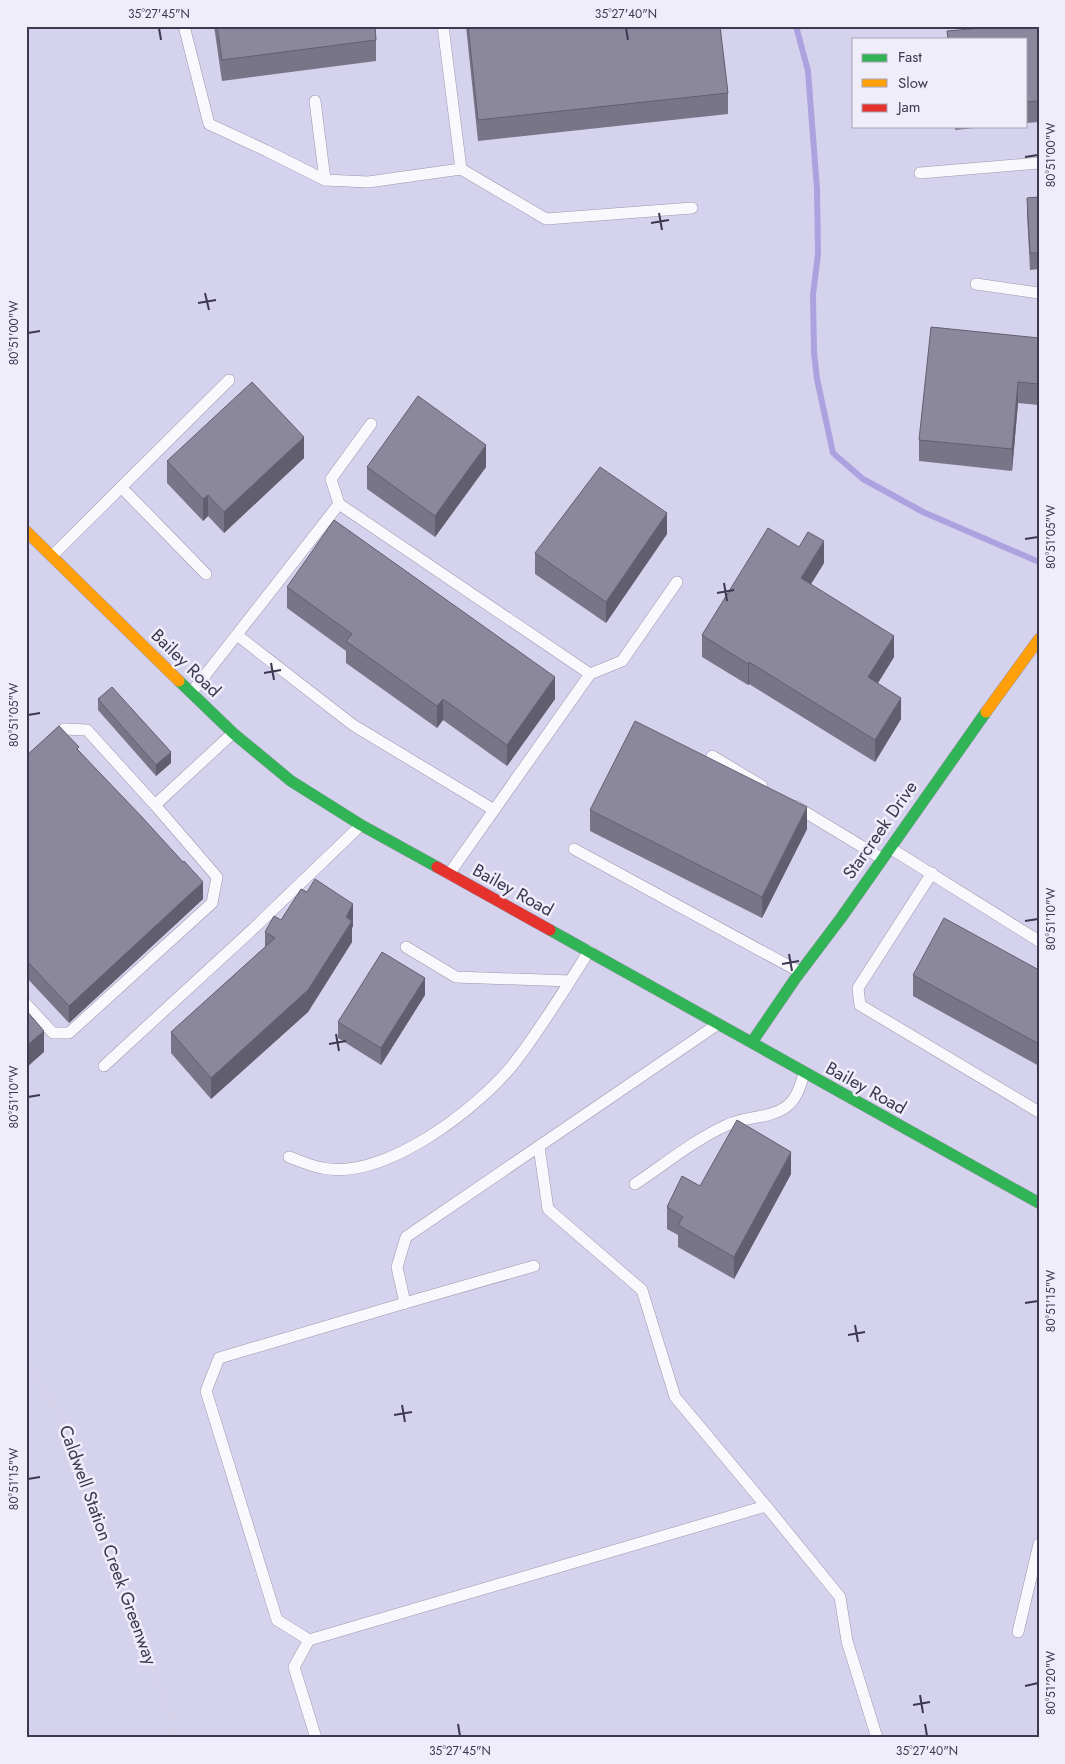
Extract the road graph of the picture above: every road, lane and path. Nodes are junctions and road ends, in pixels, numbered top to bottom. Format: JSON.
{"nodes":[{"id":1,"x":184,"y":26,"type":"edge"},
{"id":2,"x":443,"y":26,"type":"edge"},
{"id":3,"x":315,"y":101,"type":"dead end"},
{"id":4,"x":1039,"y":163,"type":"edge"},
{"id":5,"x":461,"y":169,"type":"junction"},
{"id":6,"x":920,"y":173,"type":"dead end"},
{"id":7,"x":325,"y":180,"type":"junction"},
{"id":8,"x":692,"y":208,"type":"dead end"},
{"id":9,"x":976,"y":284,"type":"dead end"},
{"id":10,"x":1039,"y":293,"type":"edge"},
{"id":11,"x":229,"y":380,"type":"dead end"},
{"id":12,"x":371,"y":424,"type":"dead end"},
{"id":13,"x":121,"y":487,"type":"junction"},
{"id":14,"x":339,"y":504,"type":"junction"},
{"id":15,"x":26,"y":531,"type":"edge"},
{"id":16,"x":52,"y":556,"type":"junction"},
{"id":17,"x":206,"y":574,"type":"dead end"},
{"id":18,"x":677,"y":582,"type":"dead end"},
{"id":19,"x":237,"y":635,"type":"junction"},
{"id":20,"x":1039,"y":639,"type":"edge"},
{"id":21,"x":590,"y":674,"type":"junction"},
{"id":22,"x":192,"y":692,"type":"junction"},
{"id":23,"x":233,"y":733,"type":"junction"},
{"id":24,"x":45,"y":746,"type":"edge"},
{"id":25,"x":712,"y":756,"type":"dead end"},
{"id":26,"x":772,"y":792,"type":"edge"},
{"id":27,"x":788,"y":802,"type":"edge"},
{"id":28,"x":155,"y":805,"type":"junction"},
{"id":29,"x":494,"y":810,"type":"junction"},
{"id":30,"x":361,"y":825,"type":"junction"},
{"id":31,"x":890,"y":848,"type":"junction"},
{"id":32,"x":574,"y":849,"type":"dead end"},
{"id":33,"x":881,"y":858,"type":"junction"},
{"id":34,"x":932,"y":873,"type":"junction"},
{"id":35,"x":449,"y":874,"type":"junction"},
{"id":36,"x":1039,"y":941,"type":"edge"},
{"id":37,"x":406,"y":947,"type":"dead end"},
{"id":38,"x":589,"y":952,"type":"junction"},
{"id":39,"x":800,"y":972,"type":"junction"},
{"id":40,"x":570,"y":981,"type":"junction"},
{"id":41,"x":26,"y":1004,"type":"edge"},
{"id":42,"x":718,"y":1024,"type":"junction"},
{"id":43,"x":752,"y":1042,"type":"junction"},
{"id":44,"x":104,"y":1066,"type":"dead end"},
{"id":45,"x":804,"y":1074,"type":"junction"},
{"id":46,"x":1039,"y":1112,"type":"edge"},
{"id":47,"x":539,"y":1147,"type":"junction"},
{"id":48,"x":289,"y":1157,"type":"dead end"},
{"id":49,"x":635,"y":1184,"type":"dead end"},
{"id":50,"x":1039,"y":1203,"type":"edge"},
{"id":51,"x":534,"y":1266,"type":"dead end"},
{"id":52,"x":405,"y":1302,"type":"junction"},
{"id":53,"x":26,"y":1358,"type":"edge"},
{"id":54,"x":766,"y":1506,"type":"junction"},
{"id":55,"x":1039,"y":1544,"type":"edge"},
{"id":56,"x":1018,"y":1632,"type":"dead end"},
{"id":57,"x":309,"y":1640,"type":"junction"},
{"id":58,"x":178,"y":1738,"type":"edge"},
{"id":59,"x":316,"y":1738,"type":"edge"},
{"id":60,"x":877,"y":1738,"type":"edge"}],
"edges":[{"from":1,"to":7,"type":"lane"},
{"from":2,"to":5,"type":"lane"},
{"from":3,"to":7,"type":"lane"},
{"from":4,"to":6,"type":"lane"},
{"from":5,"to":7,"type":"lane"},
{"from":5,"to":8,"type":"lane"},
{"from":9,"to":10,"type":"lane"},
{"from":11,"to":13,"type":"lane"},
{"from":12,"to":14,"type":"lane"},
{"from":13,"to":16,"type":"lane"},
{"from":13,"to":17,"type":"lane"},
{"from":14,"to":19,"type":"lane"},
{"from":14,"to":21,"type":"lane"},
{"from":15,"to":16,"type":"street","name":"Bailey Road"},
{"from":16,"to":22,"type":"street","name":"Bailey Road"},
{"from":18,"to":21,"type":"lane"},
{"from":19,"to":22,"type":"lane"},
{"from":19,"to":29,"type":"lane"},
{"from":20,"to":31,"type":"street","name":"Starcreek Drive"},
{"from":21,"to":29,"type":"lane"},
{"from":22,"to":23,"type":"street","name":"Bailey Road"},
{"from":23,"to":28,"type":"lane"},
{"from":23,"to":30,"type":"street","name":"Bailey Road"},
{"from":24,"to":28,"type":"lane"},
{"from":25,"to":26,"type":"lane"},
{"from":27,"to":33,"type":"lane"},
{"from":28,"to":41,"type":"lane"},
{"from":29,"to":35,"type":"lane"},
{"from":30,"to":35,"type":"street","name":"Bailey Road"},
{"from":30,"to":44,"type":"lane"},
{"from":31,"to":33,"type":"street","name":"Starcreek Drive"},
{"from":31,"to":34,"type":"lane"},
{"from":32,"to":39,"type":"lane"},
{"from":33,"to":39,"type":"street","name":"Starcreek Drive"},
{"from":34,"to":36,"type":"lane"},
{"from":34,"to":46,"type":"lane"},
{"from":35,"to":38,"type":"street","name":"Bailey Road"},
{"from":37,"to":40,"type":"lane"},
{"from":38,"to":40,"type":"lane"},
{"from":38,"to":42,"type":"street","name":"Bailey Road"},
{"from":39,"to":43,"type":"street","name":"Starcreek Drive"},
{"from":40,"to":48,"type":"lane"},
{"from":42,"to":43,"type":"street","name":"Bailey Road"},
{"from":42,"to":47,"type":"lane"},
{"from":43,"to":45,"type":"street","name":"Bailey Road"},
{"from":45,"to":49,"type":"lane"},
{"from":45,"to":50,"type":"street","name":"Bailey Road"},
{"from":47,"to":52,"type":"lane"},
{"from":47,"to":54,"type":"lane"},
{"from":51,"to":52,"type":"lane"},
{"from":52,"to":57,"type":"lane"},
{"from":53,"to":58,"type":"path","name":"Caldwell Station Creek Greenway"},
{"from":54,"to":57,"type":"lane"},
{"from":54,"to":60,"type":"lane"},
{"from":55,"to":56,"type":"lane"},
{"from":57,"to":59,"type":"lane"}]}
